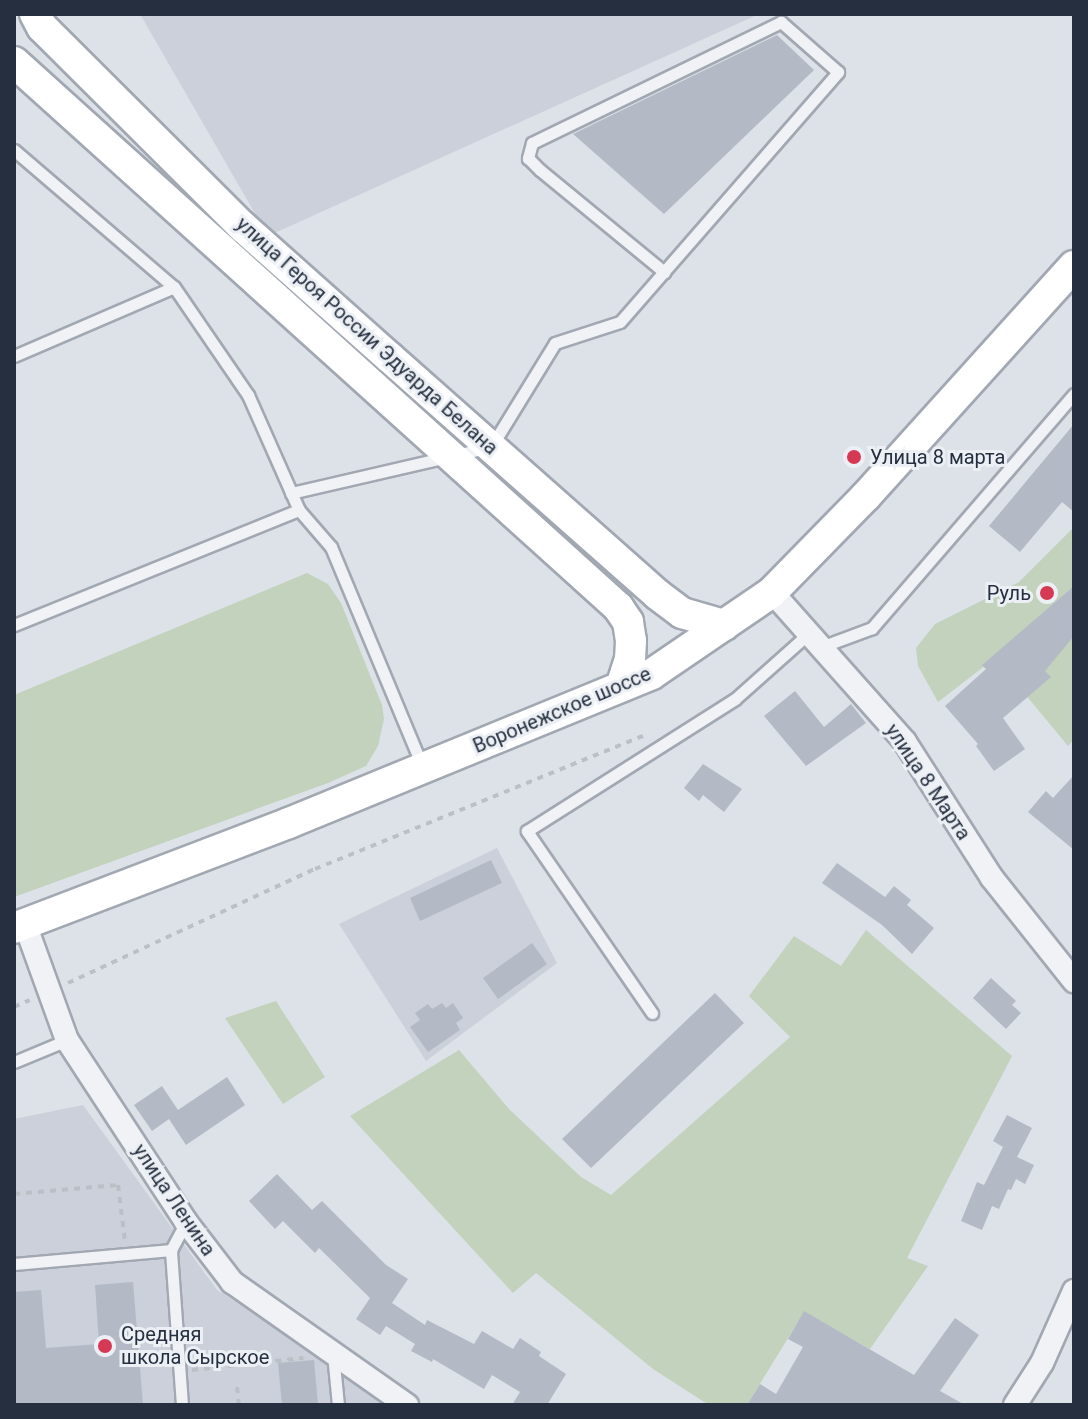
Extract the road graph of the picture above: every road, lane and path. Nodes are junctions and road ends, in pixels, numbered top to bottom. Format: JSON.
{"nodes":[{"id":1,"x":35,"y":14,"type":"edge"},
{"id":2,"x":14,"y":62,"type":"edge"},
{"id":3,"x":14,"y":150,"type":"edge"},
{"id":4,"x":1074,"y":266,"type":"edge"},
{"id":5,"x":664,"y":272,"type":"junction"},
{"id":6,"x":174,"y":287,"type":"junction"},
{"id":7,"x":14,"y":356,"type":"edge"},
{"id":8,"x":1074,"y":394,"type":"edge"},
{"id":9,"x":491,"y":447,"type":"junction"},
{"id":10,"x":450,"y":455,"type":"junction"},
{"id":11,"x":291,"y":493,"type":"junction"},
{"id":12,"x":299,"y":510,"type":"junction"},
{"id":13,"x":772,"y":592,"type":"junction"},
{"id":14,"x":14,"y":625,"type":"edge"},
{"id":15,"x":724,"y":625,"type":"junction"},
{"id":16,"x":815,"y":640,"type":"junction"},
{"id":17,"x":621,"y":687,"type":"junction"},
{"id":18,"x":648,"y":734,"type":"dead end"},
{"id":19,"x":423,"y":768,"type":"junction"},
{"id":20,"x":19,"y":926,"type":"edge"},
{"id":21,"x":1071,"y":982,"type":"edge"},
{"id":22,"x":48,"y":992,"type":"junction"},
{"id":23,"x":14,"y":1007,"type":"edge"},
{"id":24,"x":652,"y":1013,"type":"dead end"},
{"id":25,"x":67,"y":1040,"type":"junction"},
{"id":26,"x":14,"y":1062,"type":"edge"},
{"id":27,"x":14,"y":1194,"type":"edge"},
{"id":28,"x":186,"y":1222,"type":"junction"},
{"id":29,"x":171,"y":1250,"type":"junction"},
{"id":30,"x":127,"y":1255,"type":"junction"},
{"id":31,"x":14,"y":1264,"type":"edge"},
{"id":32,"x":1074,"y":1291,"type":"edge"},
{"id":33,"x":330,"y":1351,"type":"junction"},
{"id":34,"x":1042,"y":1363,"type":"junction"},
{"id":35,"x":179,"y":1372,"type":"junction"},
{"id":36,"x":237,"y":1387,"type":"dead end"},
{"id":37,"x":182,"y":1405,"type":"edge"},
{"id":38,"x":239,"y":1405,"type":"edge"},
{"id":39,"x":338,"y":1405,"type":"edge"},
{"id":40,"x":407,"y":1405,"type":"edge"},
{"id":41,"x":1015,"y":1405,"type":"edge"},
{"id":42,"x":1035,"y":1405,"type":"edge"}],
"edges":[{"from":1,"to":9,"type":"street","name":"улица Героя России Эдуарда Белана"},
{"from":2,"to":10,"type":"street","name":"улица Героя России Эдуарда Белана"},
{"from":3,"to":6,"type":"lane"},
{"from":4,"to":13,"type":"street","name":"Воронежское шоссе"},
{"from":5,"to":5,"type":"lane"},
{"from":5,"to":9,"type":"lane"},
{"from":6,"to":7,"type":"lane"},
{"from":6,"to":11,"type":"lane"},
{"from":8,"to":16,"type":"lane"},
{"from":9,"to":10,"type":"lane"},
{"from":9,"to":15,"type":"street","name":"улица Героя России Эдуарда Белана"},
{"from":10,"to":11,"type":"lane"},
{"from":10,"to":17,"type":"street","name":"улица Героя России Эдуарда Белана"},
{"from":11,"to":12,"type":"lane"},
{"from":12,"to":14,"type":"lane"},
{"from":12,"to":19,"type":"lane"},
{"from":13,"to":15,"type":"street","name":"Воронежское шоссе"},
{"from":13,"to":16,"type":"street","name":"улица 8 Марта"},
{"from":15,"to":17,"type":"street","name":"Воронежское шоссе"},
{"from":16,"to":21,"type":"street","name":"улица 8 Марта"},
{"from":16,"to":24,"type":"lane"},
{"from":17,"to":19,"type":"street","name":"Воронежское шоссе"},
{"from":18,"to":22,"type":"path"},
{"from":19,"to":20,"type":"street","name":"Воронежское шоссе"},
{"from":20,"to":22,"type":"street","name":"улица Ленина"},
{"from":22,"to":23,"type":"path"},
{"from":22,"to":25,"type":"street","name":"улица Ленина"},
{"from":25,"to":26,"type":"lane"},
{"from":25,"to":28,"type":"street","name":"улица Ленина"},
{"from":27,"to":30,"type":"path"},
{"from":28,"to":29,"type":"lane"},
{"from":28,"to":33,"type":"street","name":"улица Ленина"},
{"from":29,"to":30,"type":"lane"},
{"from":29,"to":35,"type":"lane"},
{"from":30,"to":31,"type":"lane"},
{"from":32,"to":34,"type":"street"},
{"from":33,"to":35,"type":"path"},
{"from":33,"to":39,"type":"lane"},
{"from":33,"to":40,"type":"street","name":"улица Ленина"},
{"from":34,"to":41,"type":"street"},
{"from":34,"to":42,"type":"street"},
{"from":35,"to":37,"type":"lane"},
{"from":36,"to":38,"type":"path"}]}
